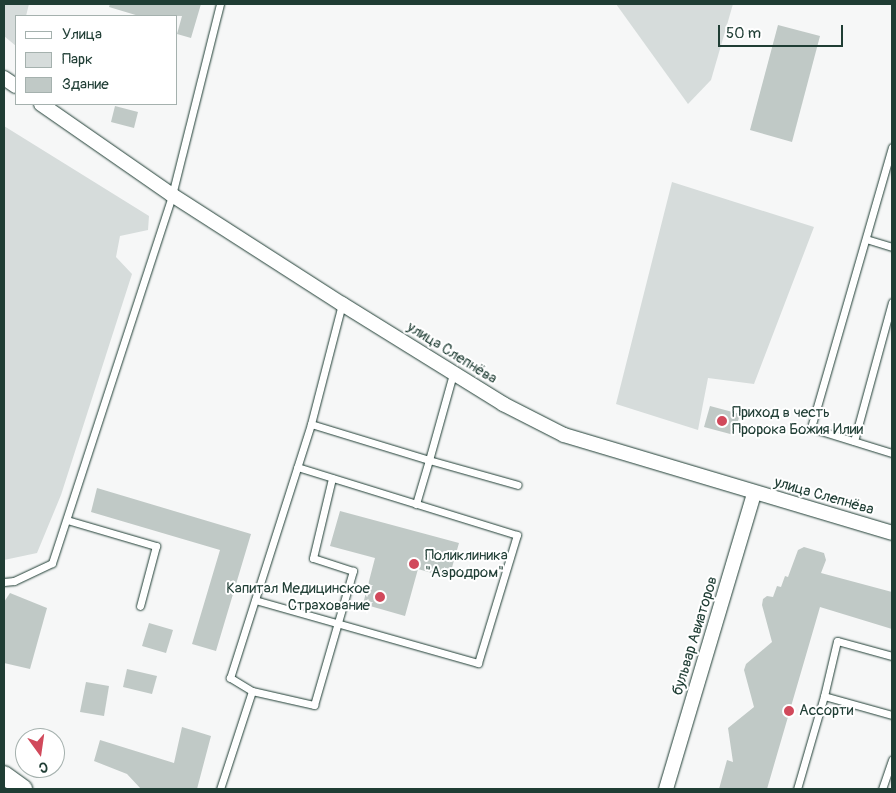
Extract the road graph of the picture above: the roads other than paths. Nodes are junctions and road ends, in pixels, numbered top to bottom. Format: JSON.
{"nodes":[{"id":1,"x":220,"y":4,"type":"edge"},
{"id":2,"x":4,"y":78,"type":"edge"},
{"id":3,"x":15,"y":85,"type":"edge"},
{"id":4,"x":42,"y":105,"type":"edge"},
{"id":5,"x":892,"y":146,"type":"edge"},
{"id":6,"x":172,"y":195,"type":"junction"},
{"id":7,"x":866,"y":239,"type":"junction"},
{"id":8,"x":892,"y":247,"type":"edge"},
{"id":9,"x":892,"y":302,"type":"edge"},
{"id":10,"x":342,"y":304,"type":"junction"},
{"id":11,"x":453,"y":374,"type":"junction"},
{"id":12,"x":311,"y":424,"type":"junction"},
{"id":13,"x":854,"y":441,"type":"junction"},
{"id":14,"x":892,"y":453,"type":"edge"},
{"id":15,"x":429,"y":460,"type":"junction"},
{"id":16,"x":297,"y":467,"type":"junction"},
{"id":17,"x":332,"y":478,"type":"junction"},
{"id":18,"x":518,"y":485,"type":"dead end"},
{"id":19,"x":754,"y":493,"type":"junction"},
{"id":20,"x":416,"y":504,"type":"junction"},
{"id":21,"x":67,"y":520,"type":"junction"},
{"id":22,"x":892,"y":534,"type":"edge"},
{"id":23,"x":4,"y":582,"type":"edge"},
{"id":24,"x":255,"y":600,"type":"junction"},
{"id":25,"x":140,"y":606,"type":"dead end"},
{"id":26,"x":339,"y":624,"type":"junction"},
{"id":27,"x":892,"y":656,"type":"edge"},
{"id":28,"x":252,"y":691,"type":"junction"},
{"id":29,"x":824,"y":696,"type":"junction"},
{"id":30,"x":892,"y":715,"type":"edge"},
{"id":31,"x":892,"y":760,"type":"edge"},
{"id":32,"x":4,"y":775,"type":"edge"},
{"id":33,"x":670,"y":788,"type":"edge"},
{"id":34,"x":23,"y":789,"type":"edge"},
{"id":35,"x":220,"y":789,"type":"edge"},
{"id":36,"x":797,"y":789,"type":"edge"},
{"id":37,"x":882,"y":789,"type":"edge"}],
"edges":[{"from":1,"to":6,"type":"lane"},
{"from":2,"to":3,"type":"street"},
{"from":4,"to":6,"type":"street","name":"улица Слепнёва"},
{"from":5,"to":7,"type":"lane"},
{"from":6,"to":10,"type":"street","name":"улица Слепнёва"},
{"from":6,"to":21,"type":"lane"},
{"from":7,"to":8,"type":"lane"},
{"from":7,"to":13,"type":"lane"},
{"from":9,"to":13,"type":"lane"},
{"from":10,"to":11,"type":"street","name":"улица Слепнёва"},
{"from":10,"to":12,"type":"lane"},
{"from":11,"to":15,"type":"lane"},
{"from":11,"to":19,"type":"street","name":"улица Слепнёва"},
{"from":12,"to":15,"type":"lane"},
{"from":12,"to":16,"type":"lane"},
{"from":13,"to":14,"type":"lane"},
{"from":15,"to":18,"type":"lane"},
{"from":15,"to":20,"type":"lane"},
{"from":16,"to":17,"type":"lane"},
{"from":16,"to":24,"type":"lane"},
{"from":17,"to":20,"type":"lane"},
{"from":17,"to":26,"type":"lane"},
{"from":19,"to":22,"type":"street","name":"улица Слепнёва"},
{"from":19,"to":33,"type":"street","name":"бульвар Авиаторов"},
{"from":20,"to":26,"type":"lane"},
{"from":21,"to":23,"type":"lane"},
{"from":21,"to":25,"type":"lane"},
{"from":24,"to":26,"type":"lane"},
{"from":24,"to":28,"type":"lane"},
{"from":26,"to":28,"type":"lane"},
{"from":27,"to":29,"type":"lane"},
{"from":28,"to":35,"type":"lane"},
{"from":29,"to":30,"type":"lane"},
{"from":29,"to":36,"type":"lane"},
{"from":31,"to":37,"type":"lane"},
{"from":32,"to":34,"type":"street"}]}
